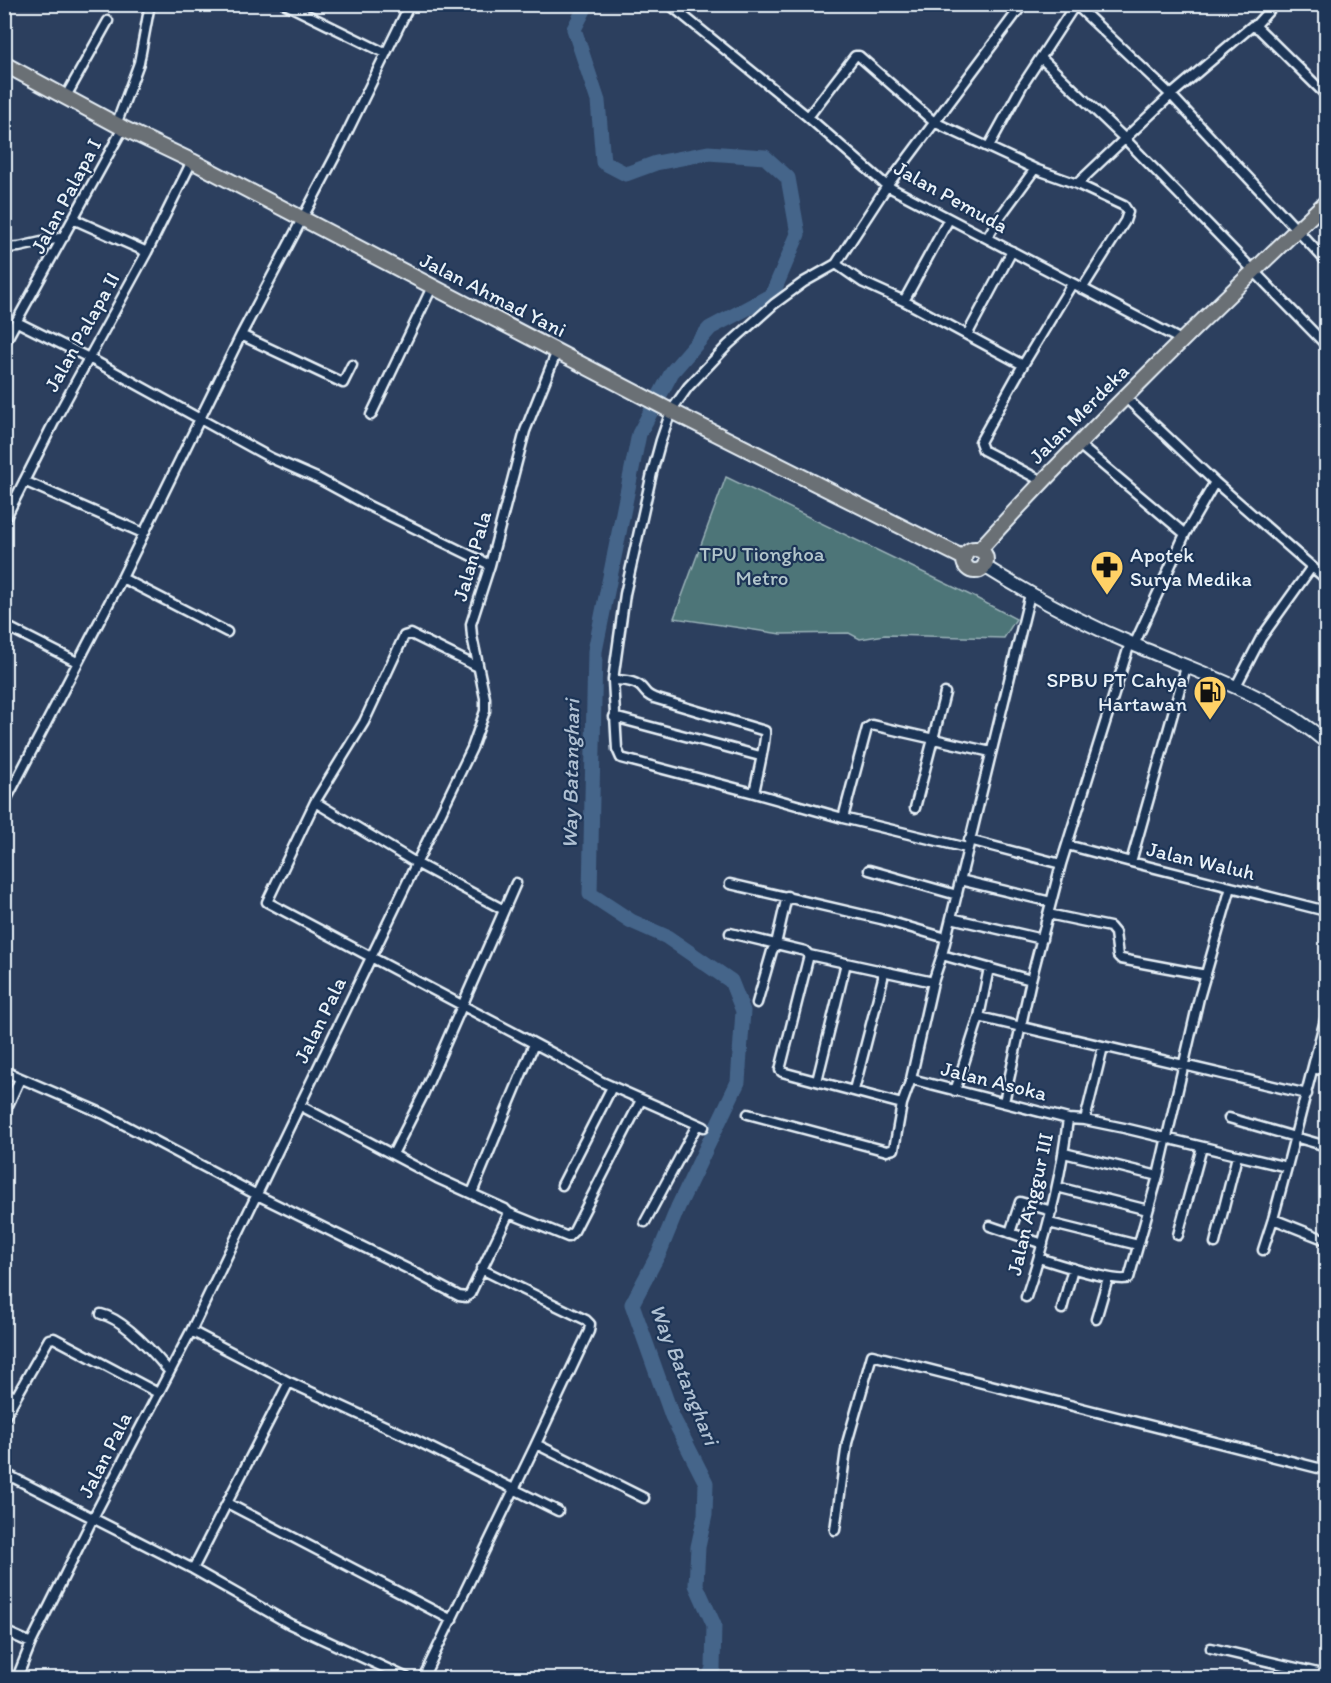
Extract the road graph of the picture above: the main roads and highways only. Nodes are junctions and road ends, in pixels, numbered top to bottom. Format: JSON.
{"nodes":[{"id":1,"x":4,"y":64,"type":"edge"},
{"id":2,"x":1326,"y":202,"type":"edge"},
{"id":3,"x":979,"y":550,"type":"junction"},
{"id":4,"x":964,"y":558,"type":"junction"}],
"edges":[{"from":1,"to":4,"type":"main road","name":"Jalan Ahmad Yani"},
{"from":2,"to":3,"type":"main road","name":"Jalan Merdeka"},
{"from":3,"to":4,"type":"main road"},
{"from":3,"to":4,"type":"main road"}]}
